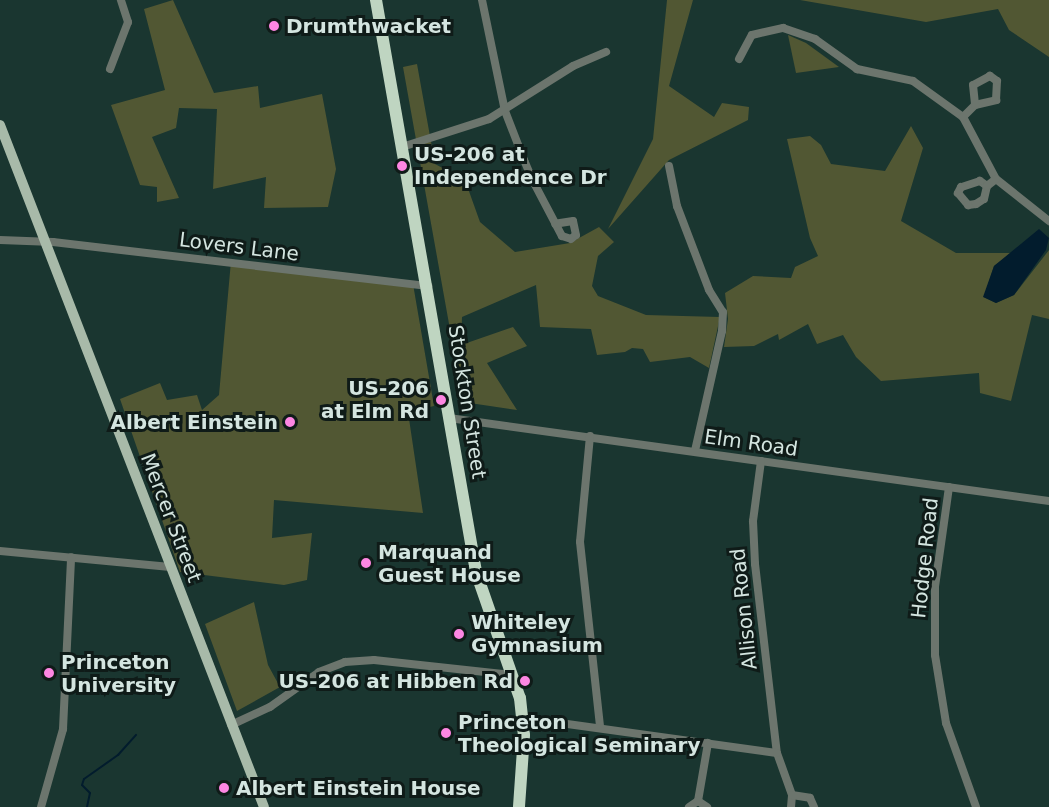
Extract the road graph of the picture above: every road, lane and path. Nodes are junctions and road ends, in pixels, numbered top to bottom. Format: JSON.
{"nodes":[{"id":1,"x":121,"y":0,"type":"edge"},
{"id":2,"x":376,"y":0,"type":"edge"},
{"id":3,"x":482,"y":0,"type":"edge"},
{"id":4,"x":606,"y":52,"type":"dead end"},
{"id":5,"x":739,"y":59,"type":"dead end"},
{"id":6,"x":110,"y":69,"type":"dead end"},
{"id":7,"x":975,"y":105,"type":"dead end"},
{"id":8,"x":505,"y":111,"type":"junction"},
{"id":9,"x":963,"y":117,"type":"junction"},
{"id":10,"x":0,"y":125,"type":"edge"},
{"id":11,"x":402,"y":147,"type":"junction"},
{"id":12,"x":669,"y":166,"type":"dead end"},
{"id":13,"x":996,"y":179,"type":"junction"},
{"id":14,"x":987,"y":186,"type":"dead end"},
{"id":15,"x":1049,"y":221,"type":"edge"},
{"id":16,"x":555,"y":224,"type":"dead end"},
{"id":17,"x":0,"y":240,"type":"edge"},
{"id":18,"x":45,"y":242,"type":"junction"},
{"id":19,"x":429,"y":286,"type":"junction"},
{"id":20,"x":449,"y":418,"type":"junction"},
{"id":21,"x":590,"y":436,"type":"junction"},
{"id":22,"x":695,"y":451,"type":"junction"},
{"id":23,"x":761,"y":461,"type":"junction"},
{"id":24,"x":949,"y":487,"type":"junction"},
{"id":25,"x":1049,"y":501,"type":"edge"},
{"id":26,"x":0,"y":551,"type":"edge"},
{"id":27,"x":71,"y":557,"type":"junction"},
{"id":28,"x":170,"y":567,"type":"junction"},
{"id":29,"x":513,"y":675,"type":"junction"},
{"id":30,"x":524,"y":718,"type":"junction"},
{"id":31,"x":231,"y":725,"type":"junction"},
{"id":32,"x":600,"y":726,"type":"junction"},
{"id":33,"x":708,"y":743,"type":"junction"},
{"id":34,"x":777,"y":753,"type":"junction"},
{"id":35,"x":792,"y":795,"type":"junction"},
{"id":36,"x":698,"y":801,"type":"junction"},
{"id":37,"x":41,"y":807,"type":"edge"},
{"id":38,"x":264,"y":807,"type":"edge"},
{"id":39,"x":519,"y":807,"type":"edge"},
{"id":40,"x":688,"y":807,"type":"edge"},
{"id":41,"x":707,"y":807,"type":"edge"},
{"id":42,"x":791,"y":807,"type":"edge"},
{"id":43,"x":814,"y":807,"type":"edge"},
{"id":44,"x":976,"y":807,"type":"edge"}],
"edges":[{"from":1,"to":6,"type":"street"},
{"from":2,"to":11,"type":"highway","name":"Stockton Street"},
{"from":3,"to":8,"type":"street"},
{"from":4,"to":8,"type":"street"},
{"from":5,"to":9,"type":"street"},
{"from":7,"to":9,"type":"street"},
{"from":8,"to":11,"type":"street"},
{"from":8,"to":16,"type":"street"},
{"from":9,"to":13,"type":"street"},
{"from":10,"to":18,"type":"main road","name":"Mercer Street"},
{"from":11,"to":19,"type":"highway","name":"Stockton Street"},
{"from":12,"to":22,"type":"street"},
{"from":13,"to":14,"type":"street"},
{"from":13,"to":15,"type":"street"},
{"from":17,"to":18,"type":"street","name":"Lovers Lane"},
{"from":18,"to":19,"type":"street","name":"Lovers Lane"},
{"from":18,"to":28,"type":"main road","name":"Mercer Street"},
{"from":19,"to":20,"type":"highway","name":"Stockton Street"},
{"from":20,"to":21,"type":"street","name":"Elm Road"},
{"from":20,"to":29,"type":"highway","name":"Stockton Street"},
{"from":21,"to":22,"type":"street","name":"Elm Road"},
{"from":21,"to":32,"type":"street"},
{"from":22,"to":23,"type":"street","name":"Elm Road"},
{"from":23,"to":24,"type":"street","name":"Elm Road"},
{"from":23,"to":34,"type":"street","name":"Allison Road"},
{"from":24,"to":25,"type":"street","name":"Elm Road"},
{"from":24,"to":44,"type":"street","name":"Hodge Road"},
{"from":26,"to":27,"type":"street"},
{"from":27,"to":28,"type":"street"},
{"from":27,"to":37,"type":"street"},
{"from":28,"to":31,"type":"main road","name":"Mercer Street"},
{"from":29,"to":30,"type":"highway","name":"Stockton Street"},
{"from":29,"to":31,"type":"street"},
{"from":30,"to":32,"type":"street"},
{"from":30,"to":39,"type":"highway","name":"Stockton Street"},
{"from":31,"to":38,"type":"main road","name":"Mercer Street"},
{"from":32,"to":33,"type":"street"},
{"from":33,"to":34,"type":"street"},
{"from":33,"to":36,"type":"street"},
{"from":34,"to":35,"type":"street","name":"Allison Road"},
{"from":35,"to":42,"type":"street"},
{"from":35,"to":43,"type":"street"},
{"from":36,"to":40,"type":"street"},
{"from":36,"to":41,"type":"street"}]}
